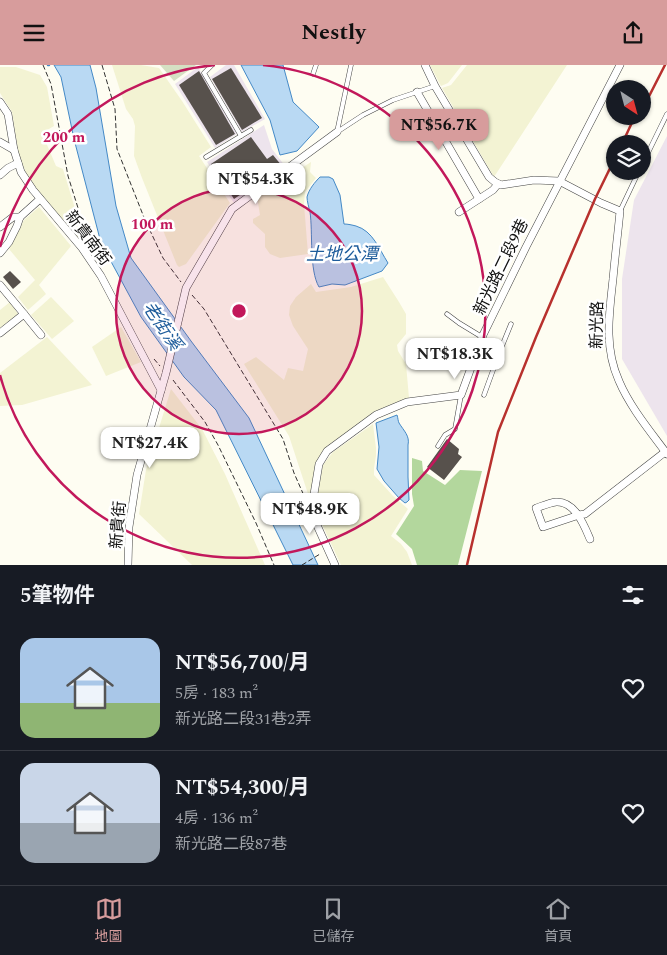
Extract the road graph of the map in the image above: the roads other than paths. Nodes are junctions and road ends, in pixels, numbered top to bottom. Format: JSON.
{"nodes":[{"id":1,"x":212,"y":65,"type":"edge"},
{"id":2,"x":316,"y":65,"type":"edge"},
{"id":3,"x":351,"y":65,"type":"edge"},
{"id":4,"x":425,"y":65,"type":"edge"},
{"id":5,"x":620,"y":65,"type":"edge"},
{"id":6,"x":313,"y":74,"type":"dead end"},
{"id":7,"x":435,"y":86,"type":"junction"},
{"id":8,"x":417,"y":92,"type":"junction"},
{"id":9,"x":0,"y":103,"type":"edge"},
{"id":10,"x":667,"y":114,"type":"edge"},
{"id":11,"x":251,"y":130,"type":"dead end"},
{"id":12,"x":337,"y":132,"type":"junction"},
{"id":13,"x":241,"y":136,"type":"junction"},
{"id":14,"x":0,"y":142,"type":"edge"},
{"id":15,"x":651,"y":147,"type":"edge"},
{"id":16,"x":14,"y":150,"type":"junction"},
{"id":17,"x":206,"y":157,"type":"dead end"},
{"id":18,"x":18,"y":163,"type":"junction"},
{"id":19,"x":0,"y":175,"type":"edge"},
{"id":20,"x":636,"y":180,"type":"edge"},
{"id":21,"x":559,"y":181,"type":"junction"},
{"id":22,"x":498,"y":184,"type":"junction"},
{"id":23,"x":40,"y":199,"type":"junction"},
{"id":24,"x":479,"y":199,"type":"junction"},
{"id":25,"x":620,"y":211,"type":"junction"},
{"id":26,"x":459,"y":212,"type":"dead end"},
{"id":27,"x":20,"y":217,"type":"junction"},
{"id":28,"x":0,"y":227,"type":"edge"},
{"id":29,"x":0,"y":253,"type":"edge"},
{"id":30,"x":0,"y":285,"type":"edge"},
{"id":31,"x":24,"y":314,"type":"junction"},
{"id":32,"x":448,"y":314,"type":"dead end"},
{"id":33,"x":511,"y":324,"type":"dead end"},
{"id":34,"x":0,"y":333,"type":"edge"},
{"id":35,"x":41,"y":335,"type":"dead end"},
{"id":36,"x":482,"y":340,"type":"junction"},
{"id":37,"x":500,"y":351,"type":"junction"},
{"id":38,"x":446,"y":352,"type":"dead end"},
{"id":39,"x":471,"y":368,"type":"junction"},
{"id":40,"x":161,"y":390,"type":"junction"},
{"id":41,"x":461,"y":395,"type":"junction"},
{"id":42,"x":484,"y":395,"type":"dead end"},
{"id":43,"x":438,"y":446,"type":"dead end"},
{"id":44,"x":666,"y":453,"type":"edge"},
{"id":45,"x":579,"y":515,"type":"junction"},
{"id":46,"x":590,"y":539,"type":"dead end"},
{"id":47,"x":128,"y":565,"type":"edge"},
{"id":48,"x":335,"y":565,"type":"edge"}],
"edges":[{"from":1,"to":13,"type":"lane"},
{"from":2,"to":6,"type":"lane"},
{"from":3,"to":12,"type":"lane"},
{"from":4,"to":7,"type":"street"},
{"from":5,"to":21,"type":"street","name":"新光路二段9巷"},
{"from":7,"to":8,"type":"lane"},
{"from":7,"to":22,"type":"street"},
{"from":8,"to":12,"type":"lane"},
{"from":8,"to":24,"type":"street"},
{"from":9,"to":16,"type":"street","name":"新貴南街"},
{"from":10,"to":15,"type":"lane"},
{"from":11,"to":13,"type":"lane"},
{"from":12,"to":40,"type":"street","name":"新貴街"},
{"from":13,"to":17,"type":"lane"},
{"from":14,"to":16,"type":"street"},
{"from":16,"to":18,"type":"street","name":"新貴南街"},
{"from":18,"to":19,"type":"street"},
{"from":18,"to":23,"type":"street","name":"新貴南街"},
{"from":20,"to":25,"type":"lane"},
{"from":21,"to":22,"type":"street"},
{"from":21,"to":25,"type":"street"},
{"from":21,"to":36,"type":"street","name":"新光路二段9巷"},
{"from":22,"to":24,"type":"street"},
{"from":23,"to":27,"type":"street"},
{"from":23,"to":40,"type":"street","name":"新貴南街"},
{"from":24,"to":26,"type":"street"},
{"from":25,"to":44,"type":"street","name":"新光路"},
{"from":27,"to":28,"type":"street"},
{"from":27,"to":29,"type":"street"},
{"from":30,"to":31,"type":"street"},
{"from":31,"to":34,"type":"street"},
{"from":31,"to":35,"type":"street"},
{"from":32,"to":36,"type":"lane"},
{"from":33,"to":37,"type":"lane"},
{"from":36,"to":37,"type":"lane"},
{"from":36,"to":39,"type":"street","name":"新光路二段9巷"},
{"from":37,"to":42,"type":"lane"},
{"from":38,"to":39,"type":"lane"},
{"from":39,"to":41,"type":"street","name":"新光路二段9巷"},
{"from":40,"to":47,"type":"street","name":"新貴街"},
{"from":41,"to":43,"type":"lane"},
{"from":41,"to":48,"type":"street"},
{"from":44,"to":45,"type":"street"},
{"from":45,"to":45,"type":"street"},
{"from":45,"to":46,"type":"street"}]}
